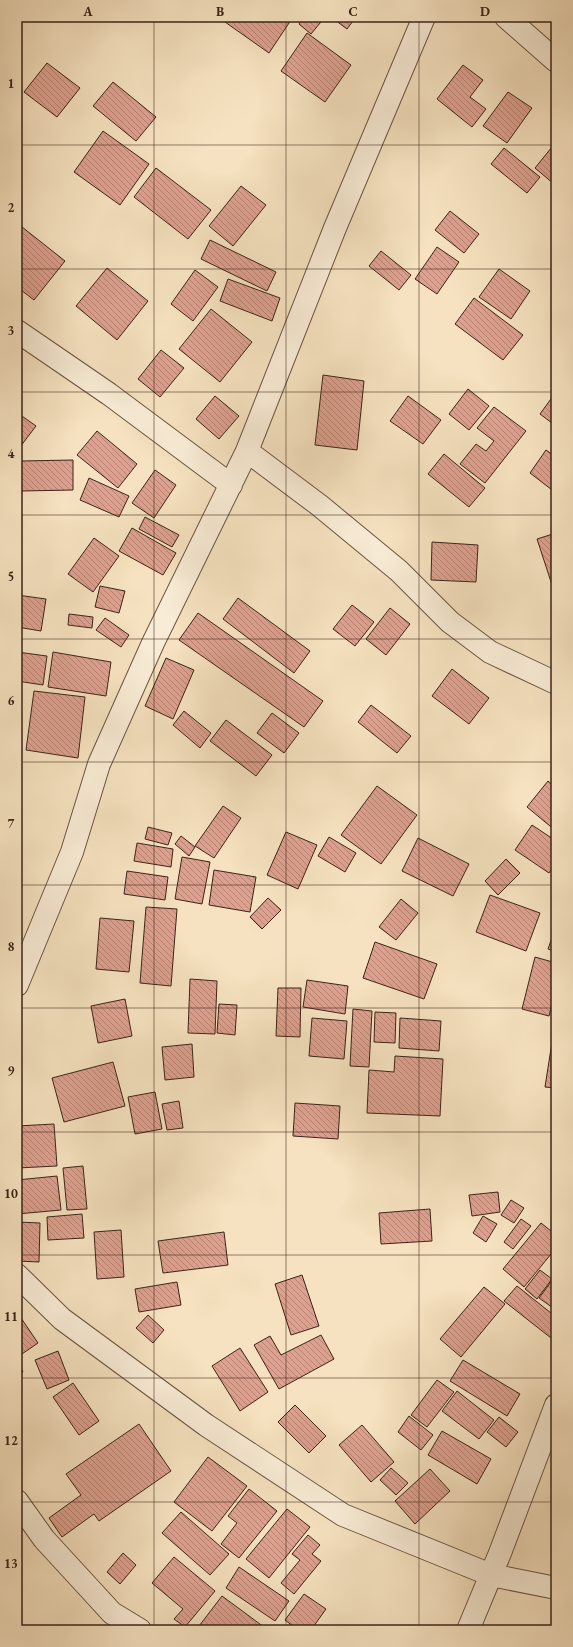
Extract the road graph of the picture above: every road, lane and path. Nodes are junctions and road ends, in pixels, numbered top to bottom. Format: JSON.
{"nodes":[{"id":1,"x":424,"y":17,"type":"edge"},
{"id":2,"x":506,"y":17,"type":"edge"},
{"id":3,"x":556,"y":61,"type":"edge"},
{"id":4,"x":17,"y":331,"type":"edge"},
{"id":5,"x":247,"y":451,"type":"junction"},
{"id":6,"x":231,"y":485,"type":"junction"},
{"id":7,"x":556,"y":683,"type":"edge"},
{"id":8,"x":17,"y":985,"type":"edge"},
{"id":9,"x":17,"y":1275,"type":"edge"},
{"id":10,"x":556,"y":1405,"type":"edge"},
{"id":11,"x":17,"y":1501,"type":"edge"},
{"id":12,"x":491,"y":1575,"type":"junction"},
{"id":13,"x":556,"y":1588,"type":"edge"},
{"id":14,"x":140,"y":1630,"type":"edge"},
{"id":15,"x":468,"y":1630,"type":"edge"}],
"edges":[{"from":1,"to":5,"type":"street"},
{"from":2,"to":3,"type":"street"},
{"from":4,"to":6,"type":"street"},
{"from":5,"to":6,"type":"street"},
{"from":5,"to":7,"type":"street"},
{"from":6,"to":8,"type":"street"},
{"from":9,"to":12,"type":"street"},
{"from":10,"to":12,"type":"street"},
{"from":11,"to":14,"type":"street"},
{"from":12,"to":13,"type":"street"},
{"from":12,"to":15,"type":"street"}]}
